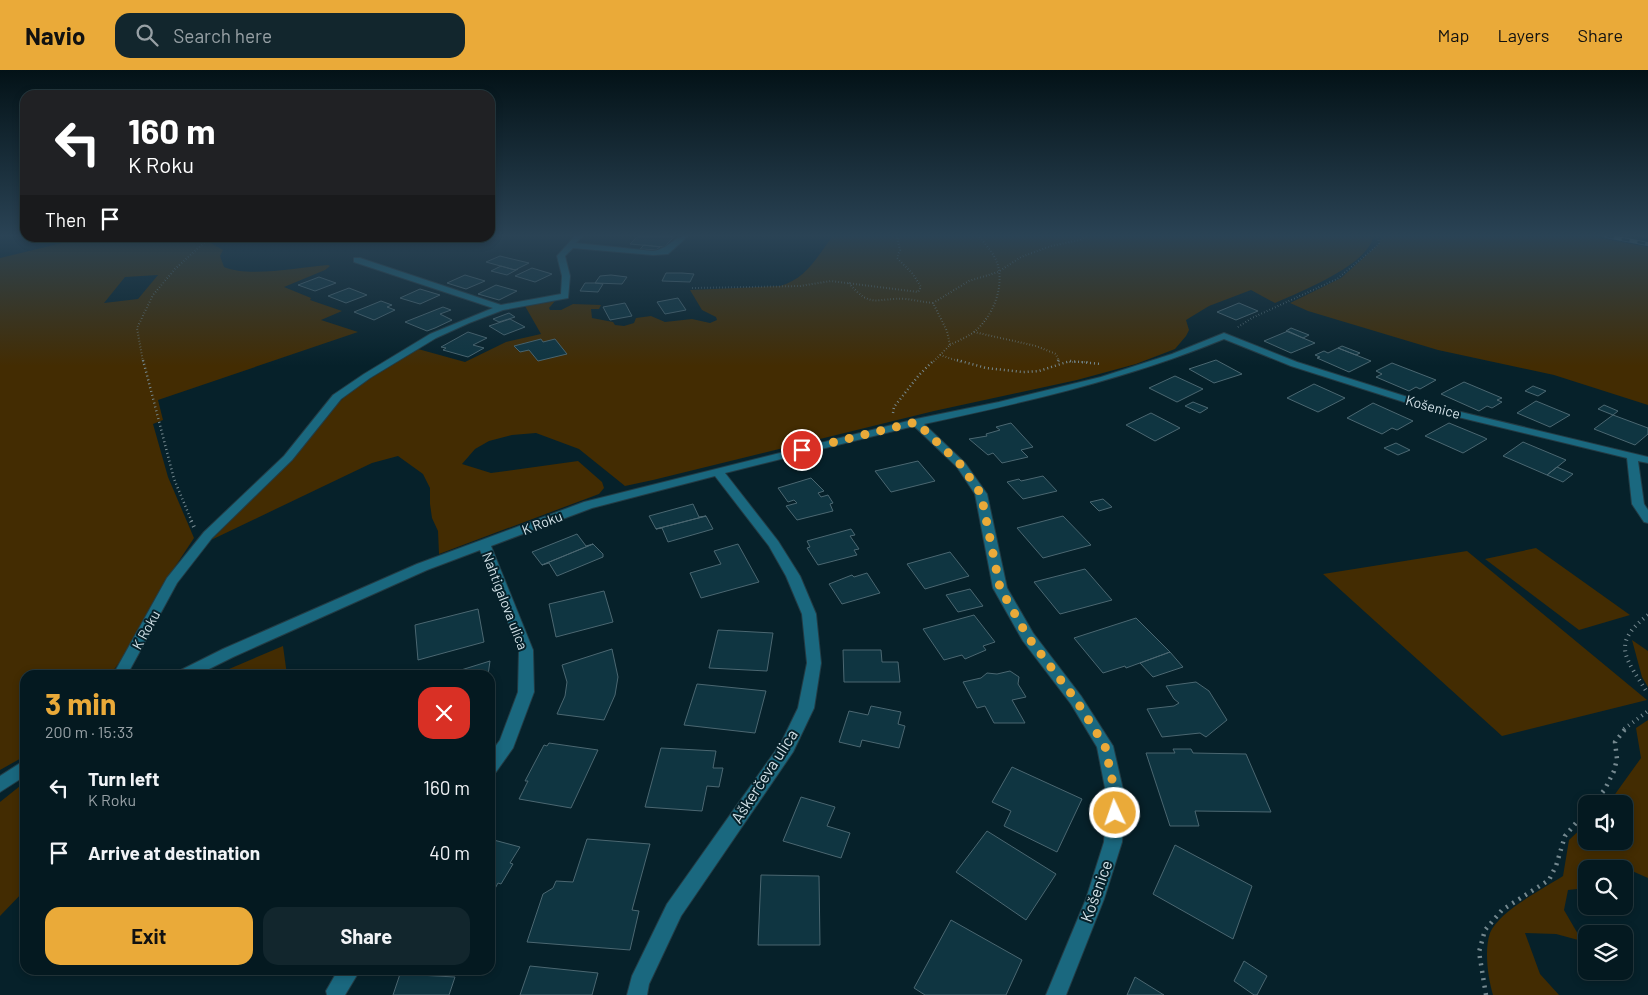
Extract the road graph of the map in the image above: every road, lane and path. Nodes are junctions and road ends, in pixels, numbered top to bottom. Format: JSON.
{"nodes":[{"id":1,"x":166,"y":279,"type":"edge"},
{"id":2,"x":415,"y":279,"type":"edge"},
{"id":3,"x":566,"y":279,"type":"edge"},
{"id":4,"x":917,"y":279,"type":"edge"},
{"id":5,"x":975,"y":279,"type":"edge"},
{"id":6,"x":999,"y":279,"type":"edge"},
{"id":7,"x":1337,"y":279,"type":"edge"},
{"id":8,"x":849,"y":283,"type":"junction"},
{"id":9,"x":692,"y":288,"type":"dead end"},
{"id":10,"x":933,"y":303,"type":"junction"},
{"id":11,"x":500,"y":308,"type":"junction"},
{"id":12,"x":974,"y":332,"type":"junction"},
{"id":13,"x":1224,"y":336,"type":"junction"},
{"id":14,"x":950,"y":345,"type":"junction"},
{"id":15,"x":939,"y":354,"type":"junction"},
{"id":16,"x":1058,"y":363,"type":"junction"},
{"id":17,"x":1105,"y":366,"type":"dead end"},
{"id":18,"x":892,"y":418,"type":"dead end"},
{"id":19,"x":916,"y":422,"type":"junction"},
{"id":20,"x":1632,"y":456,"type":"junction"},
{"id":21,"x":1648,"y":460,"type":"edge"},
{"id":22,"x":718,"y":472,"type":"junction"},
{"id":23,"x":1648,"y":520,"type":"edge"},
{"id":24,"x":208,"y":535,"type":"junction"},
{"id":25,"x":484,"y":545,"type":"junction"},
{"id":26,"x":1648,"y":615,"type":"edge"},
{"id":27,"x":123,"y":670,"type":"edge"},
{"id":28,"x":194,"y":670,"type":"edge"},
{"id":29,"x":1648,"y":694,"type":"edge"},
{"id":30,"x":1648,"y":711,"type":"edge"},
{"id":31,"x":495,"y":760,"type":"edge"},
{"id":32,"x":20,"y":771,"type":"edge"},
{"id":33,"x":0,"y":785,"type":"edge"},
{"id":34,"x":1601,"y":795,"type":"edge"},
{"id":35,"x":1578,"y":819,"type":"edge"},
{"id":36,"x":347,"y":975,"type":"edge"},
{"id":37,"x":336,"y":991,"type":"dead end"},
{"id":38,"x":637,"y":995,"type":"edge"},
{"id":39,"x":1056,"y":995,"type":"edge"},
{"id":40,"x":1486,"y":995,"type":"edge"}],
"edges":[{"from":1,"to":24,"type":"path"},
{"from":2,"to":11,"type":"street"},
{"from":3,"to":11,"type":"street","name":"K Roku"},
{"from":4,"to":8,"type":"path"},
{"from":5,"to":10,"type":"path"},
{"from":6,"to":12,"type":"path"},
{"from":7,"to":13,"type":"path"},
{"from":8,"to":9,"type":"path"},
{"from":8,"to":10,"type":"path"},
{"from":10,"to":14,"type":"path"},
{"from":11,"to":24,"type":"street","name":"K Roku"},
{"from":12,"to":14,"type":"path"},
{"from":12,"to":16,"type":"path"},
{"from":13,"to":19,"type":"street","name":"K Roku"},
{"from":13,"to":20,"type":"street","name":"Košenice"},
{"from":14,"to":15,"type":"path"},
{"from":15,"to":16,"type":"path"},
{"from":15,"to":18,"type":"path"},
{"from":16,"to":17,"type":"path"},
{"from":19,"to":22,"type":"street","name":"K Roku"},
{"from":19,"to":39,"type":"street","name":"Košenice"},
{"from":20,"to":21,"type":"street","name":"Košenice"},
{"from":20,"to":23,"type":"street"},
{"from":22,"to":25,"type":"street","name":"K Roku"},
{"from":22,"to":38,"type":"street","name":"Aškerčeva ulica"},
{"from":24,"to":27,"type":"street","name":"K Roku"},
{"from":25,"to":28,"type":"street","name":"K Roku"},
{"from":25,"to":31,"type":"street","name":"Nahtigalova ulica"},
{"from":26,"to":29,"type":"path"},
{"from":30,"to":34,"type":"path"},
{"from":32,"to":33,"type":"street"},
{"from":35,"to":40,"type":"path"},
{"from":36,"to":37,"type":"street"}]}
